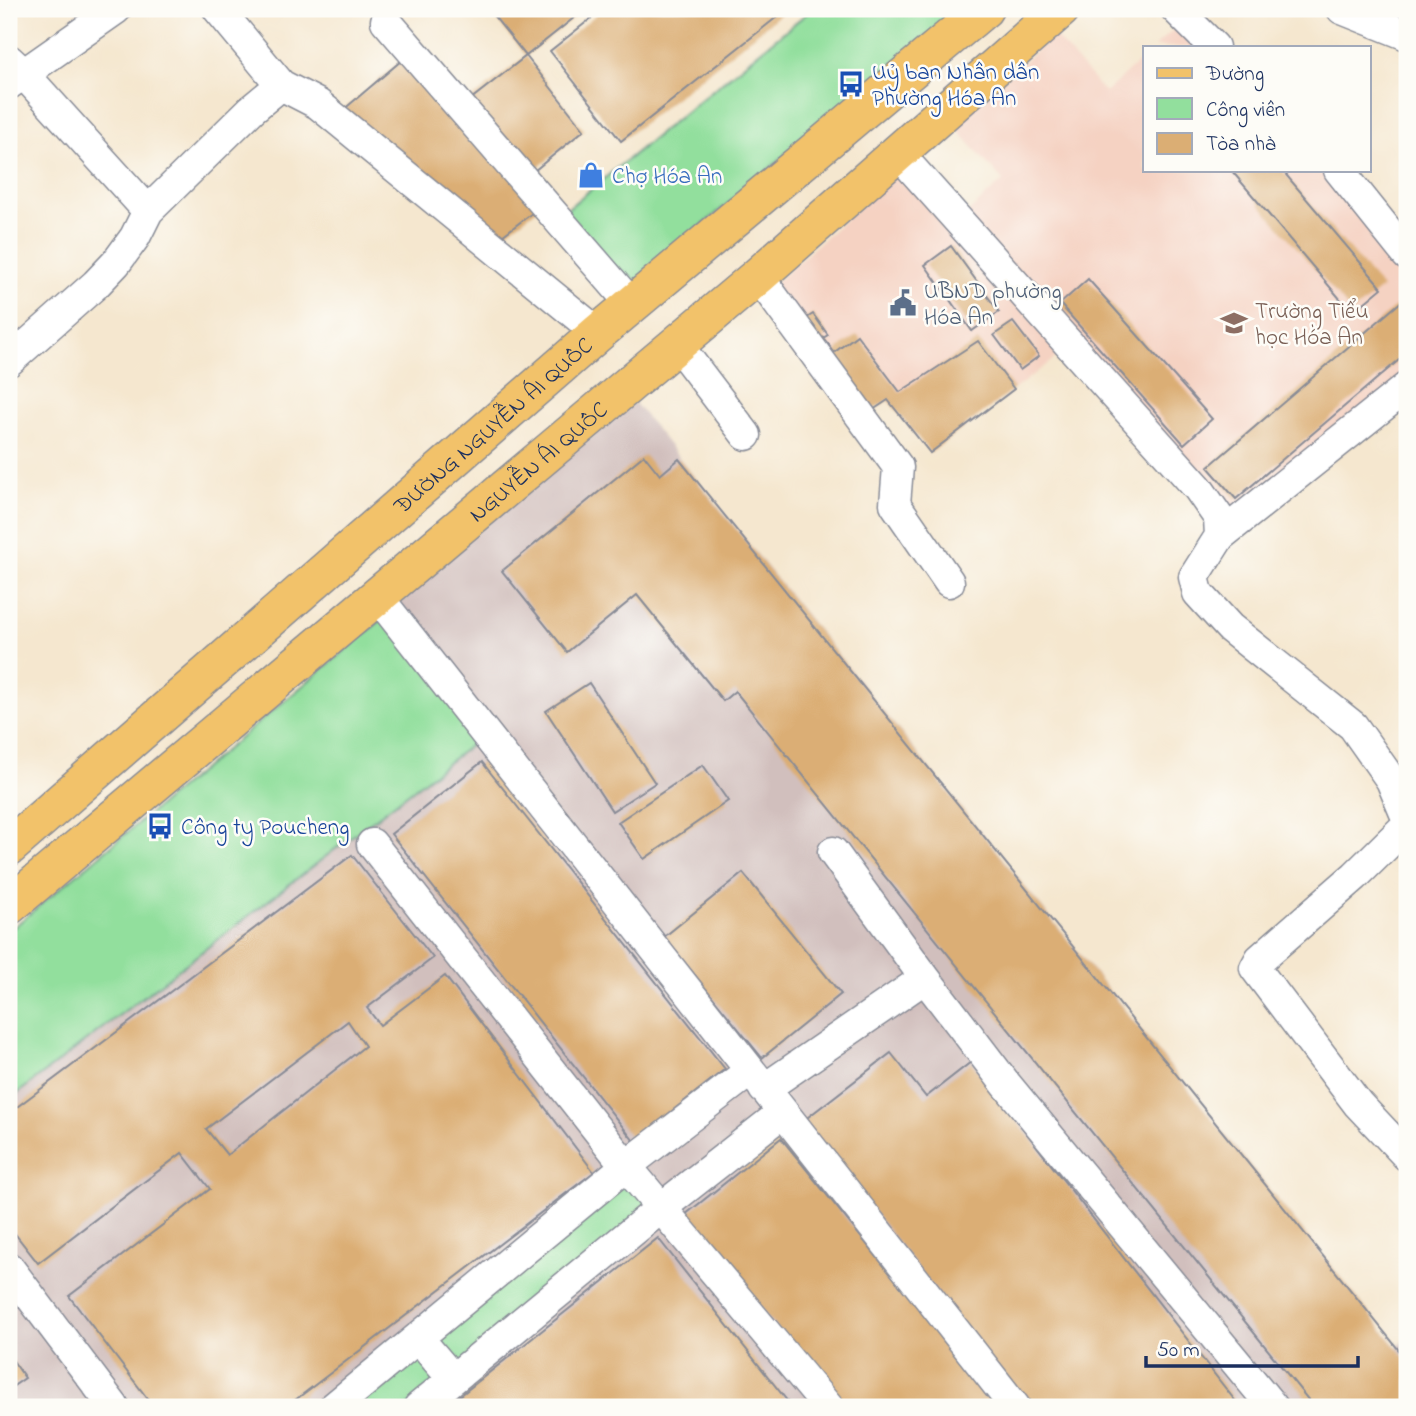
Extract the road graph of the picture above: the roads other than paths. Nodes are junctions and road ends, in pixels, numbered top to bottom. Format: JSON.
{"nodes":[{"id":1,"x":116,"y":9,"type":"edge"},
{"id":2,"x":218,"y":9,"type":"edge"},
{"id":3,"x":984,"y":9,"type":"edge"},
{"id":4,"x":1061,"y":9,"type":"edge"},
{"id":5,"x":1177,"y":9,"type":"edge"},
{"id":6,"x":1342,"y":9,"type":"edge"},
{"id":7,"x":386,"y":21,"type":"dead end"},
{"id":8,"x":1407,"y":35,"type":"edge"},
{"id":9,"x":1213,"y":46,"type":"edge"},
{"id":10,"x":14,"y":73,"type":"edge"},
{"id":11,"x":281,"y":85,"type":"junction"},
{"id":12,"x":898,"y":152,"type":"junction"},
{"id":13,"x":1341,"y":172,"type":"edge"},
{"id":14,"x":148,"y":211,"type":"junction"},
{"id":15,"x":1407,"y":255,"type":"edge"},
{"id":16,"x":758,"y":276,"type":"junction"},
{"id":17,"x":633,"y":306,"type":"junction"},
{"id":18,"x":598,"y":333,"type":"junction"},
{"id":19,"x":676,"y":343,"type":"junction"},
{"id":20,"x":9,"y":361,"type":"edge"},
{"id":21,"x":1407,"y":387,"type":"edge"},
{"id":22,"x":746,"y":435,"type":"dead end"},
{"id":23,"x":1220,"y":536,"type":"junction"},
{"id":24,"x":948,"y":582,"type":"dead end"},
{"id":25,"x":378,"y":597,"type":"junction"},
{"id":26,"x":1407,"y":818,"type":"edge"},
{"id":27,"x":1407,"y":825,"type":"edge"},
{"id":28,"x":372,"y":844,"type":"dead end"},
{"id":29,"x":9,"y":847,"type":"edge"},
{"id":30,"x":833,"y":852,"type":"dead end"},
{"id":31,"x":9,"y":906,"type":"edge"},
{"id":32,"x":925,"y":978,"type":"junction"},
{"id":33,"x":765,"y":1091,"type":"junction"},
{"id":34,"x":1407,"y":1156,"type":"edge"},
{"id":35,"x":626,"y":1166,"type":"junction"},
{"id":36,"x":661,"y":1208,"type":"junction"},
{"id":37,"x":9,"y":1268,"type":"edge"},
{"id":38,"x":418,"y":1338,"type":"junction"},
{"id":39,"x":453,"y":1379,"type":"junction"},
{"id":40,"x":114,"y":1407,"type":"edge"},
{"id":41,"x":334,"y":1407,"type":"edge"},
{"id":42,"x":419,"y":1407,"type":"edge"},
{"id":43,"x":828,"y":1407,"type":"edge"},
{"id":44,"x":1015,"y":1407,"type":"edge"},
{"id":45,"x":1273,"y":1407,"type":"edge"}],
"edges":[{"from":1,"to":10,"type":"street"},
{"from":2,"to":11,"type":"street"},
{"from":3,"to":17,"type":"main road","name":"ĐƯỜNG NGUYỄN ÁI QUỐC"},
{"from":4,"to":12,"type":"main road","name":"NGUYỄN ÁI QUỐC"},
{"from":5,"to":9,"type":"street"},
{"from":6,"to":8,"type":"street"},
{"from":7,"to":17,"type":"street"},
{"from":10,"to":14,"type":"street"},
{"from":11,"to":14,"type":"street"},
{"from":11,"to":18,"type":"street"},
{"from":12,"to":16,"type":"main road","name":"NGUYỄN ÁI QUỐC"},
{"from":12,"to":23,"type":"street"},
{"from":13,"to":15,"type":"street"},
{"from":14,"to":20,"type":"street"},
{"from":16,"to":19,"type":"main road","name":"NGUYỄN ÁI QUỐC"},
{"from":16,"to":24,"type":"street"},
{"from":17,"to":18,"type":"main road","name":"ĐƯỜNG NGUYỄN ÁI QUỐC"},
{"from":18,"to":29,"type":"main road","name":"ĐƯỜNG NGUYỄN ÁI QUỐC"},
{"from":19,"to":22,"type":"street"},
{"from":19,"to":25,"type":"main road","name":"NGUYỄN ÁI QUỐC"},
{"from":21,"to":23,"type":"street"},
{"from":23,"to":26,"type":"street"},
{"from":25,"to":31,"type":"main road","name":"NGUYỄN ÁI QUỐC"},
{"from":25,"to":33,"type":"street"},
{"from":27,"to":34,"type":"street"},
{"from":28,"to":35,"type":"street"},
{"from":30,"to":32,"type":"street"},
{"from":32,"to":33,"type":"street"},
{"from":32,"to":45,"type":"street"},
{"from":33,"to":35,"type":"street"},
{"from":33,"to":36,"type":"street"},
{"from":33,"to":44,"type":"street"},
{"from":35,"to":36,"type":"street"},
{"from":35,"to":38,"type":"street"},
{"from":36,"to":39,"type":"street"},
{"from":36,"to":43,"type":"street"},
{"from":37,"to":40,"type":"street"},
{"from":38,"to":39,"type":"street"},
{"from":38,"to":41,"type":"street"},
{"from":39,"to":42,"type":"street"}]}
